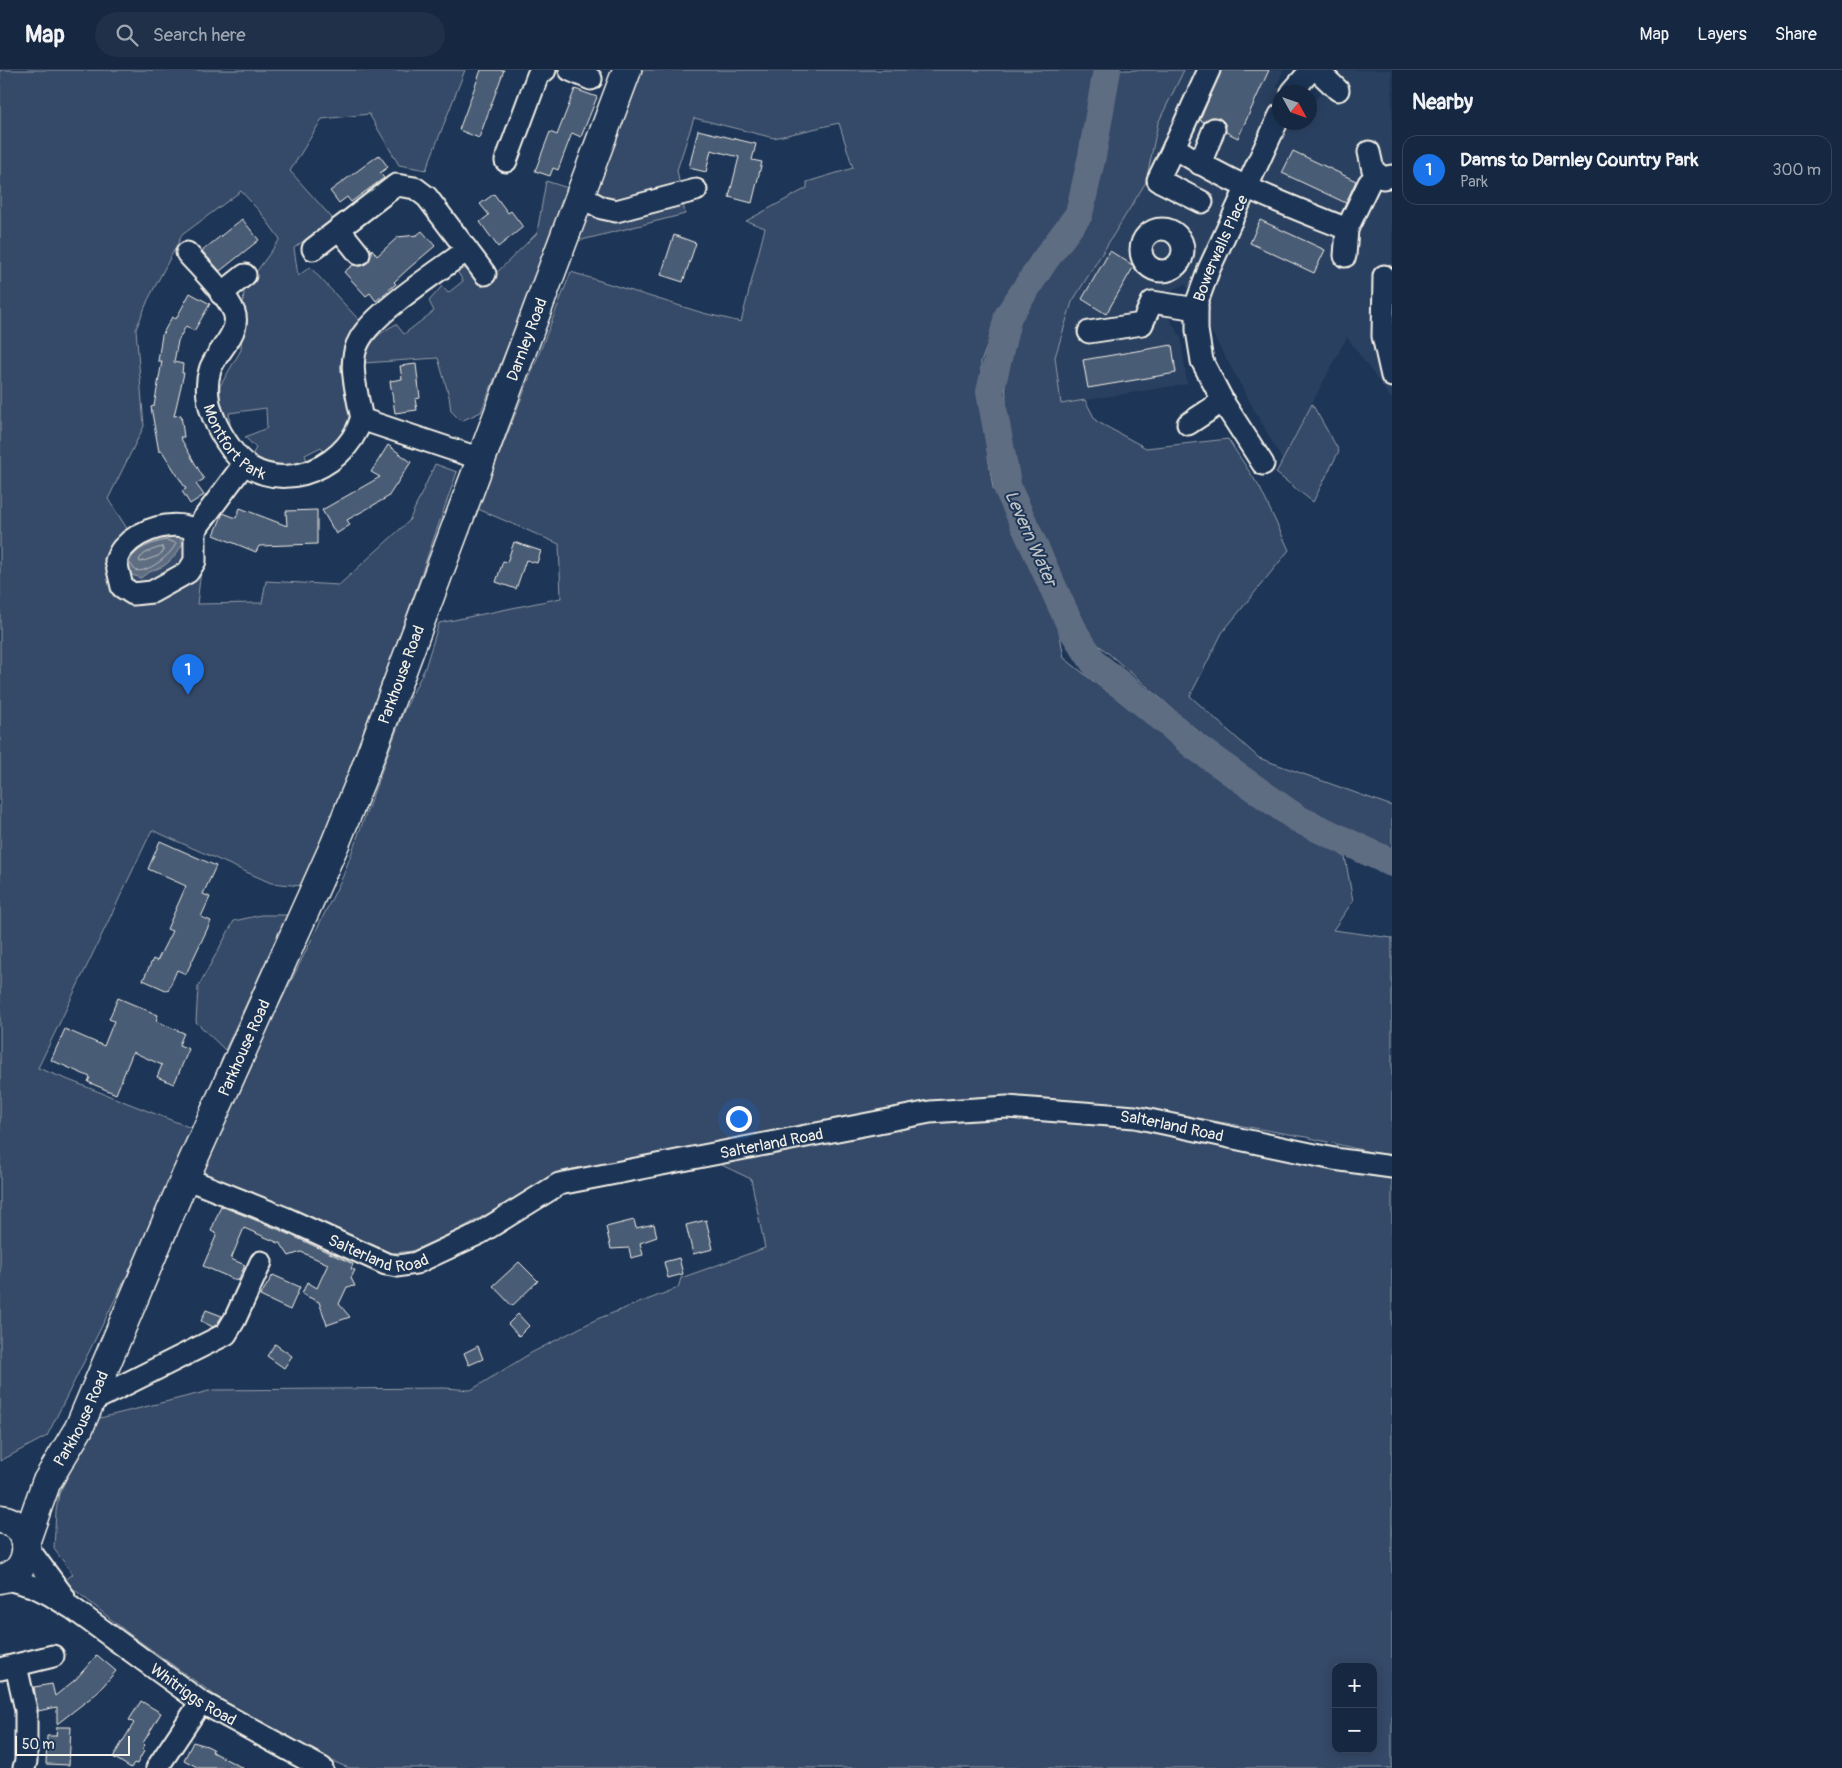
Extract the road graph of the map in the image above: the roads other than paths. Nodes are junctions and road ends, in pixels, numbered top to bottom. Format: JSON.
{"nodes":[{"id":1,"x":545,"y":70,"type":"edge"},
{"id":2,"x":570,"y":70,"type":"edge"},
{"id":3,"x":627,"y":70,"type":"edge"},
{"id":4,"x":1209,"y":70,"type":"edge"},
{"id":5,"x":1311,"y":70,"type":"edge"},
{"id":6,"x":1317,"y":70,"type":"edge"},
{"id":7,"x":591,"y":79,"type":"dead end"},
{"id":8,"x":1298,"y":85,"type":"edge"},
{"id":9,"x":1338,"y":90,"type":"dead end"},
{"id":10,"x":1214,"y":129,"type":"dead end"},
{"id":11,"x":1273,"y":130,"type":"edge"},
{"id":12,"x":1174,"y":147,"type":"junction"},
{"id":13,"x":1369,"y":152,"type":"dead end"},
{"id":14,"x":506,"y":161,"type":"dead end"},
{"id":15,"x":1207,"y":168,"type":"junction"},
{"id":16,"x":1392,"y":176,"type":"edge"},
{"id":17,"x":1369,"y":183,"type":"dead end"},
{"id":18,"x":1245,"y":187,"type":"junction"},
{"id":19,"x":696,"y":190,"type":"dead end"},
{"id":20,"x":580,"y":196,"type":"junction"},
{"id":21,"x":1202,"y":202,"type":"dead end"},
{"id":22,"x":339,"y":229,"type":"junction"},
{"id":23,"x":1347,"y":229,"type":"junction"},
{"id":24,"x":313,"y":249,"type":"dead end"},
{"id":25,"x":467,"y":250,"type":"junction"},
{"id":26,"x":187,"y":253,"type":"dead end"},
{"id":27,"x":359,"y":254,"type":"dead end"},
{"id":28,"x":1345,"y":256,"type":"dead end"},
{"id":29,"x":1152,"y":269,"type":"dead end"},
{"id":30,"x":485,"y":274,"type":"dead end"},
{"id":31,"x":245,"y":276,"type":"dead end"},
{"id":32,"x":1384,"y":276,"type":"dead end"},
{"id":33,"x":221,"y":294,"type":"junction"},
{"id":34,"x":1160,"y":304,"type":"junction"},
{"id":35,"x":1197,"y":310,"type":"junction"},
{"id":36,"x":1089,"y":332,"type":"dead end"},
{"id":37,"x":1392,"y":376,"type":"edge"},
{"id":38,"x":1223,"y":401,"type":"junction"},
{"id":39,"x":361,"y":418,"type":"junction"},
{"id":40,"x":1188,"y":424,"type":"dead end"},
{"id":41,"x":481,"y":459,"type":"junction"},
{"id":42,"x":244,"y":464,"type":"junction"},
{"id":43,"x":1263,"y":464,"type":"dead end"},
{"id":44,"x":194,"y":530,"type":"dead end"},
{"id":45,"x":426,"y":607,"type":"joint"},
{"id":46,"x":1392,"y":1167,"type":"edge"},
{"id":47,"x":185,"y":1178,"type":"junction"},
{"id":48,"x":261,"y":1262,"type":"dead end"},
{"id":49,"x":90,"y":1402,"type":"junction"},
{"id":50,"x":46,"y":1482,"type":"junction"},
{"id":51,"x":0,"y":1518,"type":"edge"},
{"id":52,"x":27,"y":1544,"type":"junction"},
{"id":53,"x":2,"y":1579,"type":"edge"},
{"id":54,"x":72,"y":1608,"type":"junction"},
{"id":55,"x":53,"y":1656,"type":"dead end"},
{"id":56,"x":8,"y":1668,"type":"edge"},
{"id":57,"x":201,"y":1702,"type":"junction"},
{"id":58,"x":24,"y":1768,"type":"edge"},
{"id":59,"x":157,"y":1768,"type":"edge"},
{"id":60,"x":322,"y":1768,"type":"edge"}],
"edges":[{"from":1,"to":14,"type":"street"},
{"from":2,"to":7,"type":"street"},
{"from":3,"to":20,"type":"main road","name":"Darnley Road"},
{"from":4,"to":12,"type":"street"},
{"from":5,"to":8,"type":"street"},
{"from":6,"to":9,"type":"street"},
{"from":10,"to":15,"type":"street"},
{"from":11,"to":18,"type":"street","name":"Bowerwalls Place"},
{"from":12,"to":15,"type":"street","name":"Bowerwalls Place"},
{"from":12,"to":21,"type":"street"},
{"from":13,"to":16,"type":"street"},
{"from":15,"to":18,"type":"street","name":"Bowerwalls Place"},
{"from":17,"to":23,"type":"street"},
{"from":18,"to":23,"type":"street","name":"Bowerwalls Place"},
{"from":18,"to":35,"type":"street","name":"Bowerwalls Place"},
{"from":19,"to":20,"type":"street"},
{"from":20,"to":41,"type":"main road","name":"Darnley Road"},
{"from":22,"to":24,"type":"street"},
{"from":22,"to":25,"type":"street"},
{"from":22,"to":27,"type":"street"},
{"from":23,"to":28,"type":"street"},
{"from":25,"to":30,"type":"street"},
{"from":25,"to":39,"type":"street"},
{"from":26,"to":33,"type":"street","name":"Montfort Park"},
{"from":29,"to":34,"type":"street"},
{"from":31,"to":33,"type":"street"},
{"from":32,"to":37,"type":"street"},
{"from":33,"to":42,"type":"street","name":"Montfort Park"},
{"from":34,"to":35,"type":"street","name":"Bowerwalls Place"},
{"from":34,"to":36,"type":"street"},
{"from":35,"to":38,"type":"street","name":"Bowerwalls Place"},
{"from":38,"to":40,"type":"street"},
{"from":38,"to":43,"type":"street","name":"Bowerwalls Place"},
{"from":39,"to":41,"type":"street"},
{"from":39,"to":42,"type":"street","name":"Montfort Park"},
{"from":41,"to":45,"type":"main road","name":"Darnley Road"},
{"from":42,"to":44,"type":"street"},
{"from":45,"to":47,"type":"main road","name":"Parkhouse Road"},
{"from":46,"to":47,"type":"street","name":"Salterland Road"},
{"from":47,"to":49,"type":"main road","name":"Parkhouse Road"},
{"from":48,"to":49,"type":"street"},
{"from":49,"to":50,"type":"main road","name":"Parkhouse Road"},
{"from":50,"to":51,"type":"main road","name":"Parkhouse Road"},
{"from":50,"to":52,"type":"main road","name":"Parkhouse Road"},
{"from":51,"to":52,"type":"main road","name":"Parkhouse Road"},
{"from":52,"to":53,"type":"main road","name":"Parkhouse Road"},
{"from":52,"to":54,"type":"street","name":"Whitriggs Road"},
{"from":53,"to":54,"type":"street","name":"Whitriggs Road"},
{"from":54,"to":57,"type":"street","name":"Whitriggs Road"},
{"from":55,"to":56,"type":"street"},
{"from":56,"to":58,"type":"street"},
{"from":57,"to":59,"type":"street"},
{"from":57,"to":60,"type":"street","name":"Whitriggs Road"}]}
